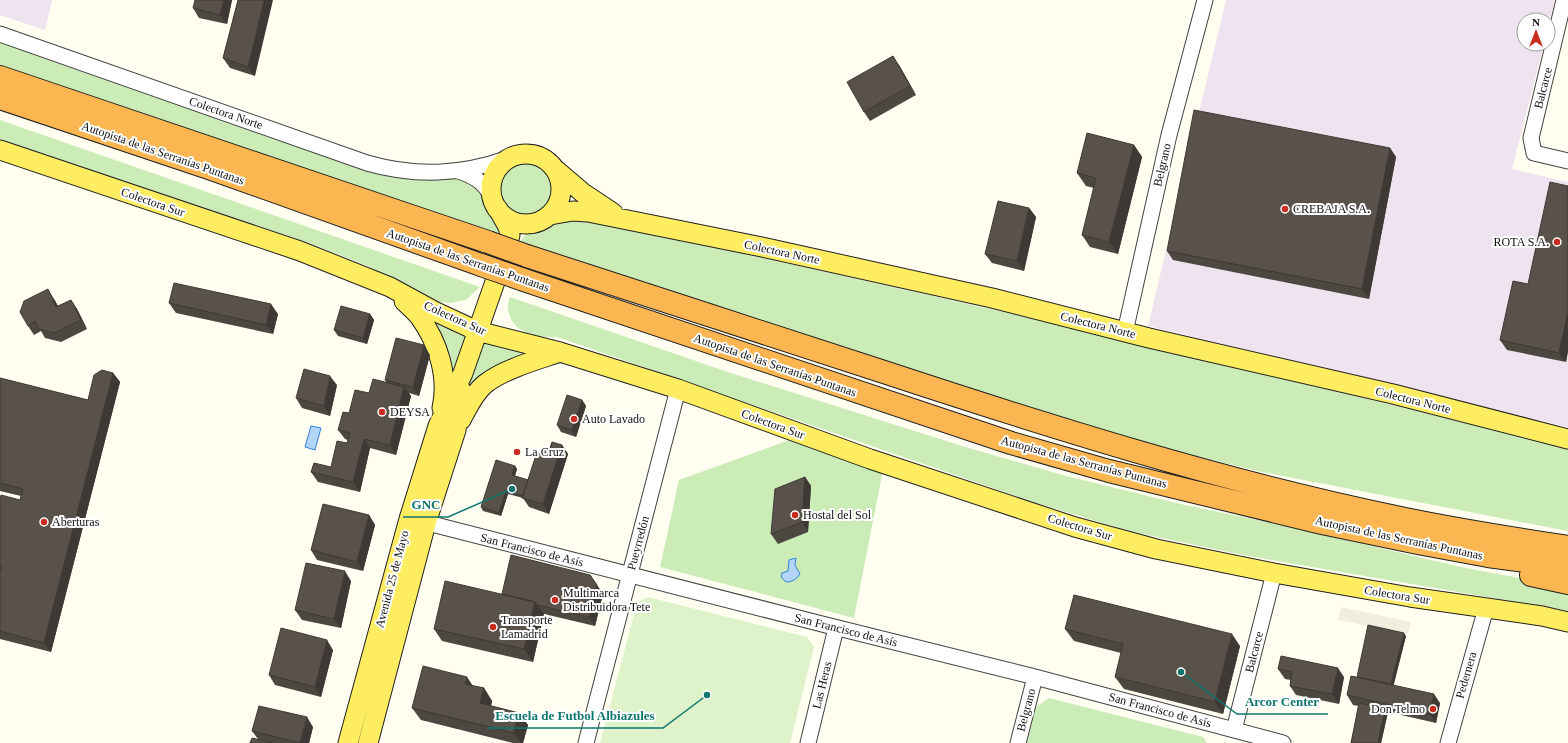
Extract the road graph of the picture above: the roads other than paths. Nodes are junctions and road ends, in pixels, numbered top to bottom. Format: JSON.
{"nodes":[{"id":1,"x":1205,"y":0,"type":"edge"},
{"id":2,"x":1564,"y":0,"type":"edge"},
{"id":3,"x":0,"y":34,"type":"edge"},
{"id":4,"x":0,"y":77,"type":"edge"},
{"id":5,"x":0,"y":98,"type":"edge"},
{"id":6,"x":0,"y":150,"type":"edge"},
{"id":7,"x":509,"y":158,"type":"junction"},
{"id":8,"x":1568,"y":161,"type":"edge"},
{"id":9,"x":455,"y":170,"type":"junction"},
{"id":10,"x":556,"y":170,"type":"junction"},
{"id":11,"x":495,"y":203,"type":"junction"},
{"id":12,"x":543,"y":219,"type":"junction"},
{"id":13,"x":626,"y":221,"type":"junction"},
{"id":14,"x":503,"y":259,"type":"junction"},
{"id":15,"x":390,"y":287,"type":"junction"},
{"id":16,"x":477,"y":331,"type":"junction"},
{"id":17,"x":1125,"y":332,"type":"junction"},
{"id":18,"x":560,"y":352,"type":"junction"},
{"id":19,"x":678,"y":389,"type":"junction"},
{"id":20,"x":447,"y":428,"type":"junction"},
{"id":21,"x":1568,"y":439,"type":"edge"},
{"id":22,"x":417,"y":521,"type":"junction"},
{"id":23,"x":1322,"y":523,"type":"junction"},
{"id":24,"x":1568,"y":547,"type":"edge"},
{"id":25,"x":1568,"y":567,"type":"edge"},
{"id":26,"x":1274,"y":573,"type":"junction"},
{"id":27,"x":630,"y":574,"type":"junction"},
{"id":28,"x":1568,"y":583,"type":"edge"},
{"id":29,"x":1486,"y":608,"type":"junction"},
{"id":30,"x":1568,"y":622,"type":"edge"},
{"id":31,"x":836,"y":628,"type":"junction"},
{"id":32,"x":1035,"y":677,"type":"junction"},
{"id":33,"x":1234,"y":730,"type":"junction"},
{"id":34,"x":348,"y":743,"type":"edge"},
{"id":35,"x":368,"y":743,"type":"edge"},
{"id":36,"x":586,"y":743,"type":"edge"},
{"id":37,"x":808,"y":743,"type":"edge"},
{"id":38,"x":1018,"y":743,"type":"edge"},
{"id":39,"x":1283,"y":743,"type":"edge"},
{"id":40,"x":1448,"y":743,"type":"edge"}],
"edges":[{"from":1,"to":17,"type":"street","name":"Belgrano"},
{"from":2,"to":8,"type":"street","name":"Balcarce"},
{"from":3,"to":9,"type":"street","name":"Colectora Norte"},
{"from":4,"to":24,"type":"highway","name":"Autopista de las Serranías Puntanas","bridge":true},
{"from":5,"to":23,"type":"highway","name":"Autopista de las Serranías Puntanas","bridge":true},
{"from":6,"to":15,"type":"main road","name":"Colectora Sur"},
{"from":7,"to":9,"type":"street","name":"Colectora Norte"},
{"from":7,"to":10,"type":"main road"},
{"from":7,"to":11,"type":"main road"},
{"from":9,"to":11,"type":"street","name":"Colectora Norte"},
{"from":10,"to":12,"type":"main road"},
{"from":10,"to":13,"type":"main road","name":"Colectora Norte"},
{"from":11,"to":12,"type":"main road"},
{"from":11,"to":14,"type":"main road","name":"Avenida 25 de Mayo"},
{"from":12,"to":13,"type":"main road","name":"Colectora Norte"},
{"from":12,"to":14,"type":"main road","name":"Avenida 25 de Mayo"},
{"from":13,"to":17,"type":"main road","name":"Colectora Norte"},
{"from":14,"to":16,"type":"main road","name":"Avenida 25 de Mayo"},
{"from":15,"to":16,"type":"main road","name":"Colectora Sur"},
{"from":15,"to":20,"type":"main road"},
{"from":16,"to":18,"type":"main road","name":"Colectora Sur"},
{"from":16,"to":20,"type":"main road","name":"Avenida 25 de Mayo"},
{"from":17,"to":21,"type":"main road","name":"Colectora Norte"},
{"from":18,"to":19,"type":"main road","name":"Colectora Sur"},
{"from":18,"to":20,"type":"main road"},
{"from":19,"to":26,"type":"main road","name":"Colectora Sur"},
{"from":19,"to":27,"type":"street","name":"Pueyrredón"},
{"from":20,"to":22,"type":"main road","name":"Avenida 25 de Mayo"},
{"from":22,"to":27,"type":"street","name":"San Francisco de Asís"},
{"from":22,"to":34,"type":"main road","name":"Avenida 25 de Mayo"},
{"from":22,"to":35,"type":"main road","name":"Avenida 25 de Mayo"},
{"from":23,"to":25,"type":"highway","name":"Autopista de las Serranías Puntanas"},
{"from":23,"to":28,"type":"highway"},
{"from":26,"to":29,"type":"main road","name":"Colectora Sur"},
{"from":26,"to":33,"type":"street","name":"Balcarce"},
{"from":27,"to":31,"type":"street","name":"San Francisco de Asís"},
{"from":27,"to":36,"type":"street","name":"Pueyrredón"},
{"from":29,"to":30,"type":"main road","name":"Colectora Sur"},
{"from":29,"to":40,"type":"street","name":"Pedernera"},
{"from":31,"to":32,"type":"street","name":"San Francisco de Asís"},
{"from":31,"to":37,"type":"street","name":"Las Heras"},
{"from":32,"to":33,"type":"street","name":"San Francisco de Asís"},
{"from":32,"to":38,"type":"street","name":"Belgrano"},
{"from":33,"to":39,"type":"street","name":"San Francisco de Asís"}]}
